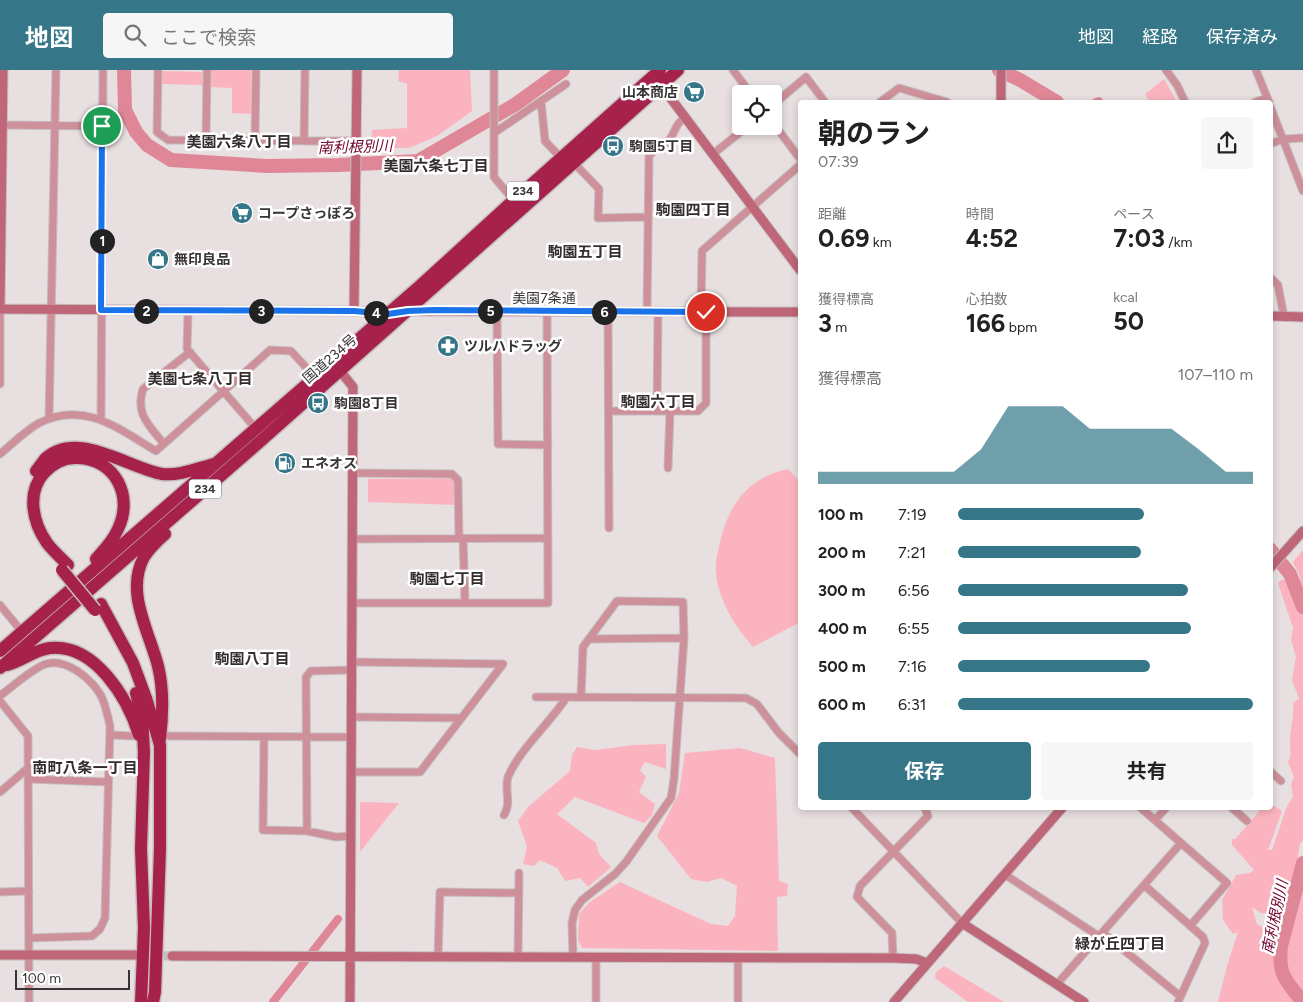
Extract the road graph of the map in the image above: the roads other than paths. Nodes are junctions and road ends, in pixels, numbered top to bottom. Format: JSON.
{"nodes":[{"id":1,"x":2,"y":70,"type":"edge"},
{"id":2,"x":56,"y":70,"type":"edge"},
{"id":3,"x":103,"y":70,"type":"edge"},
{"id":4,"x":158,"y":70,"type":"edge"},
{"id":5,"x":207,"y":70,"type":"edge"},
{"id":6,"x":256,"y":70,"type":"edge"},
{"id":7,"x":304,"y":70,"type":"edge"},
{"id":8,"x":358,"y":70,"type":"edge"},
{"id":9,"x":494,"y":70,"type":"edge"},
{"id":10,"x":661,"y":70,"type":"edge"},
{"id":11,"x":678,"y":70,"type":"edge"},
{"id":12,"x":733,"y":70,"type":"edge"},
{"id":13,"x":1001,"y":70,"type":"edge"},
{"id":14,"x":1166,"y":70,"type":"edge"},
{"id":15,"x":1256,"y":70,"type":"edge"},
{"id":16,"x":663,"y":83,"type":"junction"},
{"id":17,"x":566,"y":84,"type":"dead end"},
{"id":18,"x":744,"y":85,"type":"edge"},
{"id":19,"x":782,"y":97,"type":"edge"},
{"id":20,"x":823,"y":100,"type":"edge"},
{"id":21,"x":883,"y":100,"type":"edge"},
{"id":22,"x":940,"y":100,"type":"edge"},
{"id":23,"x":1001,"y":100,"type":"edge"},
{"id":24,"x":1184,"y":100,"type":"edge"},
{"id":25,"x":1268,"y":100,"type":"edge"},
{"id":26,"x":542,"y":101,"type":"junction"},
{"id":27,"x":1273,"y":114,"type":"edge"},
{"id":28,"x":685,"y":117,"type":"junction"},
{"id":29,"x":1,"y":125,"type":"edge"},
{"id":30,"x":56,"y":126,"type":"junction"},
{"id":31,"x":102,"y":126,"type":"junction"},
{"id":32,"x":494,"y":130,"type":"junction"},
{"id":33,"x":737,"y":135,"type":"edge"},
{"id":34,"x":782,"y":135,"type":"edge"},
{"id":35,"x":1303,"y":138,"type":"edge"},
{"id":36,"x":1283,"y":139,"type":"junction"},
{"id":37,"x":206,"y":140,"type":"junction"},
{"id":38,"x":255,"y":140,"type":"junction"},
{"id":39,"x":304,"y":141,"type":"junction"},
{"id":40,"x":1273,"y":143,"type":"edge"},
{"id":41,"x":357,"y":146,"type":"junction"},
{"id":42,"x":713,"y":154,"type":"junction"},
{"id":43,"x":798,"y":156,"type":"edge"},
{"id":44,"x":561,"y":159,"type":"junction"},
{"id":45,"x":574,"y":163,"type":"junction"},
{"id":46,"x":798,"y":167,"type":"edge"},
{"id":47,"x":1303,"y":190,"type":"edge"},
{"id":48,"x":518,"y":205,"type":"junction"},
{"id":49,"x":753,"y":207,"type":"junction"},
{"id":50,"x":1,"y":208,"type":"edge"},
{"id":51,"x":648,"y":217,"type":"junction"},
{"id":52,"x":798,"y":267,"type":"edge"},
{"id":53,"x":1273,"y":280,"type":"edge"},
{"id":54,"x":0,"y":309,"type":"edge"},
{"id":55,"x":52,"y":310,"type":"junction"},
{"id":56,"x":101,"y":310,"type":"junction"},
{"id":57,"x":188,"y":311,"type":"junction"},
{"id":58,"x":354,"y":311,"type":"junction"},
{"id":59,"x":408,"y":311,"type":"junction"},
{"id":60,"x":497,"y":311,"type":"junction"},
{"id":61,"x":547,"y":312,"type":"junction"},
{"id":62,"x":608,"y":312,"type":"junction"},
{"id":63,"x":647,"y":312,"type":"junction"},
{"id":64,"x":658,"y":312,"type":"junction"},
{"id":65,"x":704,"y":312,"type":"junction"},
{"id":66,"x":798,"y":312,"type":"edge"},
{"id":67,"x":388,"y":314,"type":"junction"},
{"id":68,"x":1273,"y":316,"type":"edge"},
{"id":69,"x":1284,"y":317,"type":"junction"},
{"id":70,"x":1303,"y":317,"type":"edge"},
{"id":71,"x":190,"y":352,"type":"junction"},
{"id":72,"x":335,"y":366,"type":"junction"},
{"id":73,"x":315,"y":377,"type":"junction"},
{"id":74,"x":0,"y":384,"type":"edge"},
{"id":75,"x":223,"y":390,"type":"junction"},
{"id":76,"x":609,"y":410,"type":"junction"},
{"id":77,"x":657,"y":411,"type":"junction"},
{"id":78,"x":670,"y":411,"type":"junction"},
{"id":79,"x":49,"y":419,"type":"junction"},
{"id":80,"x":101,"y":419,"type":"junction"},
{"id":81,"x":261,"y":434,"type":"junction"},
{"id":82,"x":163,"y":443,"type":"junction"},
{"id":83,"x":548,"y":445,"type":"junction"},
{"id":84,"x":0,"y":454,"type":"edge"},
{"id":85,"x":217,"y":463,"type":"junction"},
{"id":86,"x":668,"y":468,"type":"dead end"},
{"id":87,"x":353,"y":472,"type":"junction"},
{"id":88,"x":207,"y":488,"type":"junction"},
{"id":89,"x":608,"y":528,"type":"dead end"},
{"id":90,"x":1303,"y":531,"type":"edge"},
{"id":91,"x":461,"y":538,"type":"junction"},
{"id":92,"x":548,"y":538,"type":"junction"},
{"id":93,"x":352,"y":539,"type":"junction"},
{"id":94,"x":1273,"y":566,"type":"edge"},
{"id":95,"x":65,"y":568,"type":"junction"},
{"id":96,"x":78,"y":584,"type":"junction"},
{"id":97,"x":352,"y":603,"type":"junction"},
{"id":98,"x":465,"y":603,"type":"junction"},
{"id":99,"x":0,"y":605,"type":"edge"},
{"id":100,"x":98,"y":607,"type":"junction"},
{"id":101,"x":26,"y":636,"type":"junction"},
{"id":102,"x":684,"y":638,"type":"junction"},
{"id":103,"x":589,"y":639,"type":"junction"},
{"id":104,"x":0,"y":651,"type":"edge"},
{"id":105,"x":352,"y":666,"type":"junction"},
{"id":106,"x":0,"y":668,"type":"edge"},
{"id":107,"x":0,"y":696,"type":"edge"},
{"id":108,"x":581,"y":696,"type":"junction"},
{"id":109,"x":536,"y":697,"type":"dead end"},
{"id":110,"x":680,"y":697,"type":"junction"},
{"id":111,"x":566,"y":698,"type":"junction"},
{"id":112,"x":0,"y":701,"type":"edge"},
{"id":113,"x":352,"y":717,"type":"junction"},
{"id":114,"x":461,"y":718,"type":"junction"},
{"id":115,"x":110,"y":735,"type":"junction"},
{"id":116,"x":132,"y":736,"type":"dead end"},
{"id":117,"x":264,"y":737,"type":"junction"},
{"id":118,"x":352,"y":737,"type":"junction"},
{"id":119,"x":307,"y":738,"type":"junction"},
{"id":120,"x":164,"y":740,"type":"junction"},
{"id":121,"x":144,"y":752,"type":"junction"},
{"id":122,"x":798,"y":752,"type":"edge"},
{"id":123,"x":28,"y":768,"type":"junction"},
{"id":124,"x":352,"y":772,"type":"junction"},
{"id":125,"x":1273,"y":774,"type":"edge"},
{"id":126,"x":28,"y":779,"type":"junction"},
{"id":127,"x":1281,"y":781,"type":"dead end"},
{"id":128,"x":108,"y":782,"type":"junction"},
{"id":129,"x":0,"y":792,"type":"edge"},
{"id":130,"x":854,"y":810,"type":"edge"},
{"id":131,"x":862,"y":810,"type":"edge"},
{"id":132,"x":926,"y":810,"type":"edge"},
{"id":133,"x":1060,"y":810,"type":"edge"},
{"id":134,"x":1144,"y":810,"type":"edge"},
{"id":135,"x":1164,"y":810,"type":"edge"},
{"id":136,"x":1234,"y":810,"type":"edge"},
{"id":137,"x":858,"y":814,"type":"junction"},
{"id":138,"x":504,"y":815,"type":"dead end"},
{"id":139,"x":1156,"y":820,"type":"junction"},
{"id":140,"x":1247,"y":821,"type":"dead end"},
{"id":141,"x":307,"y":831,"type":"junction"},
{"id":142,"x":351,"y":836,"type":"junction"},
{"id":143,"x":1181,"y":843,"type":"junction"},
{"id":144,"x":894,"y":851,"type":"junction"},
{"id":145,"x":520,"y":873,"type":"dead end"},
{"id":146,"x":1004,"y":874,"type":"junction"},
{"id":147,"x":1144,"y":885,"type":"junction"},
{"id":148,"x":29,"y":891,"type":"junction"},
{"id":149,"x":0,"y":892,"type":"edge"},
{"id":150,"x":519,"y":893,"type":"junction"},
{"id":151,"x":962,"y":923,"type":"junction"},
{"id":152,"x":1190,"y":926,"type":"junction"},
{"id":153,"x":1102,"y":935,"type":"junction"},
{"id":154,"x":29,"y":938,"type":"junction"},
{"id":155,"x":0,"y":955,"type":"edge"},
{"id":156,"x":29,"y":955,"type":"junction"},
{"id":157,"x":135,"y":955,"type":"tunnel mouth"},
{"id":158,"x":172,"y":956,"type":"tunnel mouth"},
{"id":159,"x":349,"y":956,"type":"junction"},
{"id":160,"x":438,"y":956,"type":"junction"},
{"id":161,"x":518,"y":957,"type":"junction"},
{"id":162,"x":573,"y":957,"type":"junction"},
{"id":163,"x":596,"y":957,"type":"junction"},
{"id":164,"x":738,"y":958,"type":"junction"},
{"id":165,"x":894,"y":958,"type":"junction"},
{"id":166,"x":927,"y":963,"type":"junction"},
{"id":167,"x":142,"y":974,"type":"junction"},
{"id":168,"x":1057,"y":984,"type":"junction"},
{"id":169,"x":155,"y":999,"type":"edge"},
{"id":170,"x":1179,"y":999,"type":"edge"},
{"id":171,"x":30,"y":1002,"type":"edge"},
{"id":172,"x":133,"y":1002,"type":"edge"},
{"id":173,"x":141,"y":1002,"type":"edge"},
{"id":174,"x":350,"y":1002,"type":"edge"},
{"id":175,"x":596,"y":1002,"type":"edge"},
{"id":176,"x":738,"y":1002,"type":"edge"},
{"id":177,"x":894,"y":1002,"type":"edge"},
{"id":178,"x":1084,"y":1002,"type":"edge"}],
"edges":[{"from":1,"to":29,"type":"street"},
{"from":2,"to":30,"type":"street"},
{"from":3,"to":31,"type":"street"},
{"from":4,"to":37,"type":"street"},
{"from":5,"to":37,"type":"street"},
{"from":6,"to":38,"type":"street"},
{"from":7,"to":39,"type":"street"},
{"from":8,"to":41,"type":"street"},
{"from":9,"to":32,"type":"street"},
{"from":10,"to":16,"type":"street"},
{"from":10,"to":44,"type":"highway","name":"国道234号","number":"234"},
{"from":11,"to":16,"type":"highway","name":"国道234号","number":"234"},
{"from":12,"to":18,"type":"street"},
{"from":13,"to":23,"type":"street"},
{"from":14,"to":24,"type":"street"},
{"from":15,"to":25,"type":"street"},
{"from":16,"to":28,"type":"street"},
{"from":16,"to":45,"type":"highway","name":"国道234号","number":"234"},
{"from":17,"to":26,"type":"street"},
{"from":19,"to":20,"type":"street"},
{"from":21,"to":22,"type":"street"},
{"from":26,"to":32,"type":"street"},
{"from":26,"to":44,"type":"street"},
{"from":27,"to":36,"type":"street"},
{"from":28,"to":42,"type":"street"},
{"from":28,"to":51,"type":"street"},
{"from":29,"to":30,"type":"street"},
{"from":29,"to":50,"type":"street"},
{"from":30,"to":31,"type":"street"},
{"from":30,"to":55,"type":"street"},
{"from":31,"to":56,"type":"street"},
{"from":32,"to":48,"type":"street"},
{"from":33,"to":42,"type":"street"},
{"from":34,"to":43,"type":"street"},
{"from":35,"to":36,"type":"street"},
{"from":36,"to":40,"type":"street"},
{"from":36,"to":47,"type":"street"},
{"from":37,"to":38,"type":"street"},
{"from":38,"to":39,"type":"street"},
{"from":39,"to":41,"type":"street"},
{"from":41,"to":58,"type":"street"},
{"from":42,"to":49,"type":"street"},
{"from":44,"to":45,"type":"street"},
{"from":44,"to":48,"type":"highway","name":"国道234号","number":"234"},
{"from":45,"to":48,"type":"highway","name":"国道234号","number":"234"},
{"from":45,"to":51,"type":"street"},
{"from":46,"to":49,"type":"street"},
{"from":48,"to":59,"type":"highway","name":"国道234号","number":"234"},
{"from":48,"to":67,"type":"highway","name":"国道234号","number":"234"},
{"from":49,"to":52,"type":"street"},
{"from":49,"to":65,"type":"street"},
{"from":50,"to":54,"type":"street"},
{"from":51,"to":63,"type":"street"},
{"from":53,"to":69,"type":"street"},
{"from":54,"to":55,"type":"street","name":"美園7条通"},
{"from":54,"to":74,"type":"street"},
{"from":55,"to":56,"type":"street","name":"美園7条通"},
{"from":55,"to":79,"type":"street"},
{"from":56,"to":57,"type":"street","name":"美園7条通"},
{"from":56,"to":80,"type":"street"},
{"from":57,"to":58,"type":"street","name":"美園7条通"},
{"from":57,"to":71,"type":"street"},
{"from":58,"to":67,"type":"street","name":"美園7条通"},
{"from":59,"to":60,"type":"street","name":"美園7条通"},
{"from":59,"to":67,"type":"street","name":"美園7条通"},
{"from":59,"to":72,"type":"highway","name":"国道234号","number":"234"},
{"from":60,"to":61,"type":"street","name":"美園7条通"},
{"from":60,"to":83,"type":"street"},
{"from":61,"to":62,"type":"street","name":"美園7条通"},
{"from":61,"to":83,"type":"street"},
{"from":62,"to":63,"type":"street","name":"美園7条通"},
{"from":62,"to":76,"type":"street"},
{"from":63,"to":64,"type":"street","name":"美園7条通"},
{"from":64,"to":65,"type":"street","name":"美園7条通"},
{"from":64,"to":77,"type":"street"},
{"from":65,"to":66,"type":"street","name":"美園7条通"},
{"from":65,"to":78,"type":"street"},
{"from":67,"to":72,"type":"highway","name":"国道234号","number":"234"},
{"from":68,"to":69,"type":"street"},
{"from":69,"to":70,"type":"street"},
{"from":71,"to":75,"type":"street"},
{"from":71,"to":82,"type":"street"},
{"from":72,"to":73,"type":"highway","name":"国道234号","number":"234"},
{"from":72,"to":81,"type":"highway","name":"国道234号","number":"234"},
{"from":72,"to":87,"type":"street"},
{"from":73,"to":75,"type":"street"},
{"from":73,"to":81,"type":"highway","name":"国道234号","number":"234"},
{"from":75,"to":81,"type":"street"},
{"from":75,"to":82,"type":"street"},
{"from":76,"to":77,"type":"street"},
{"from":76,"to":89,"type":"street"},
{"from":77,"to":78,"type":"street"},
{"from":78,"to":86,"type":"street"},
{"from":79,"to":80,"type":"street"},
{"from":79,"to":84,"type":"street"},
{"from":80,"to":82,"type":"street"},
{"from":81,"to":85,"type":"highway","name":"国道234号","number":"234"},
{"from":81,"to":88,"type":"highway","name":"国道234号","number":"234"},
{"from":83,"to":92,"type":"street"},
{"from":85,"to":95,"type":"highway"},
{"from":85,"to":96,"type":"highway","name":"国道234号","number":"234"},
{"from":87,"to":91,"type":"street"},
{"from":87,"to":93,"type":"street"},
{"from":88,"to":101,"type":"highway","name":"国道234号","number":"234"},
{"from":88,"to":120,"type":"highway"},
{"from":90,"to":94,"type":"street"},
{"from":91,"to":92,"type":"street"},
{"from":91,"to":93,"type":"street"},
{"from":91,"to":98,"type":"street"},
{"from":92,"to":98,"type":"street"},
{"from":93,"to":97,"type":"street"},
{"from":95,"to":96,"type":"highway"},
{"from":95,"to":100,"type":"highway"},
{"from":96,"to":101,"type":"highway","name":"国道234号","number":"234"},
{"from":97,"to":98,"type":"street"},
{"from":97,"to":105,"type":"street"},
{"from":99,"to":101,"type":"street"},
{"from":100,"to":120,"type":"highway"},
{"from":100,"to":121,"type":"highway"},
{"from":101,"to":104,"type":"highway","name":"国道234号","number":"234"},
{"from":101,"to":106,"type":"highway","name":"国道234号","number":"234"},
{"from":102,"to":103,"type":"street"},
{"from":102,"to":103,"type":"street"},
{"from":102,"to":110,"type":"street"},
{"from":103,"to":108,"type":"street"},
{"from":105,"to":113,"type":"street"},
{"from":105,"to":114,"type":"street"},
{"from":105,"to":119,"type":"street"},
{"from":106,"to":121,"type":"highway"},
{"from":107,"to":115,"type":"street"},
{"from":108,"to":110,"type":"street"},
{"from":108,"to":111,"type":"street"},
{"from":109,"to":111,"type":"street"},
{"from":110,"to":122,"type":"street"},
{"from":110,"to":162,"type":"street"},
{"from":111,"to":138,"type":"street"},
{"from":112,"to":123,"type":"street"},
{"from":113,"to":114,"type":"street"},
{"from":113,"to":118,"type":"street"},
{"from":114,"to":124,"type":"street"},
{"from":115,"to":116,"type":"street"},
{"from":115,"to":128,"type":"street"},
{"from":117,"to":119,"type":"street"},
{"from":117,"to":120,"type":"street"},
{"from":117,"to":141,"type":"street"},
{"from":118,"to":119,"type":"street"},
{"from":118,"to":124,"type":"street"},
{"from":119,"to":141,"type":"street"},
{"from":120,"to":169,"type":"highway"},
{"from":121,"to":167,"type":"highway"},
{"from":123,"to":126,"type":"street"},
{"from":123,"to":129,"type":"street"},
{"from":124,"to":142,"type":"street"},
{"from":125,"to":127,"type":"street"},
{"from":126,"to":128,"type":"street"},
{"from":126,"to":148,"type":"street"},
{"from":128,"to":154,"type":"street"},
{"from":130,"to":137,"type":"street"},
{"from":131,"to":137,"type":"street"},
{"from":132,"to":144,"type":"street"},
{"from":133,"to":146,"type":"street"},
{"from":134,"to":139,"type":"street"},
{"from":135,"to":139,"type":"street"},
{"from":136,"to":140,"type":"street"},
{"from":137,"to":144,"type":"street"},
{"from":139,"to":143,"type":"street"},
{"from":141,"to":142,"type":"street"},
{"from":142,"to":159,"type":"street"},
{"from":143,"to":147,"type":"street"},
{"from":143,"to":152,"type":"street"},
{"from":144,"to":151,"type":"street"},
{"from":144,"to":165,"type":"street"},
{"from":145,"to":150,"type":"street"},
{"from":146,"to":151,"type":"street"},
{"from":146,"to":153,"type":"street"},
{"from":147,"to":152,"type":"street"},
{"from":147,"to":153,"type":"street"},
{"from":148,"to":149,"type":"street"},
{"from":148,"to":154,"type":"street"},
{"from":150,"to":160,"type":"street"},
{"from":150,"to":161,"type":"street"},
{"from":151,"to":166,"type":"street"},
{"from":151,"to":168,"type":"street"},
{"from":152,"to":170,"type":"street"},
{"from":153,"to":168,"type":"street"},
{"from":153,"to":170,"type":"street"},
{"from":154,"to":156,"type":"street"},
{"from":155,"to":156,"type":"street"},
{"from":156,"to":157,"type":"street"},
{"from":156,"to":171,"type":"street"},
{"from":158,"to":159,"type":"street"},
{"from":159,"to":160,"type":"street"},
{"from":159,"to":174,"type":"street"},
{"from":160,"to":161,"type":"street"},
{"from":161,"to":162,"type":"street"},
{"from":162,"to":163,"type":"street"},
{"from":163,"to":164,"type":"street"},
{"from":163,"to":175,"type":"street"},
{"from":164,"to":165,"type":"street"},
{"from":164,"to":176,"type":"street"},
{"from":165,"to":166,"type":"street"},
{"from":166,"to":177,"type":"street"},
{"from":167,"to":172,"type":"highway"},
{"from":167,"to":173,"type":"highway"},
{"from":168,"to":178,"type":"street"}]}
